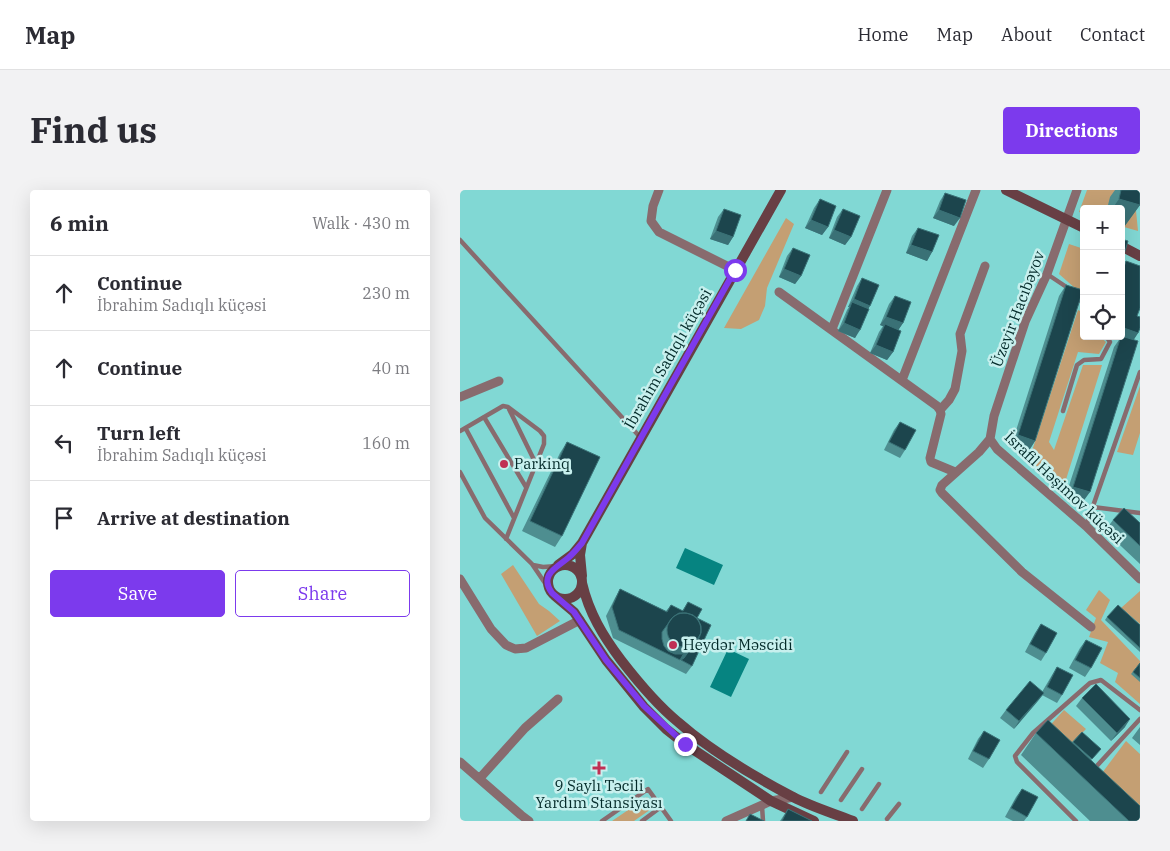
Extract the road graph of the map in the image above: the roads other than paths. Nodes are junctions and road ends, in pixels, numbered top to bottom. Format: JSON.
{"nodes":[{"id":1,"x":659,"y":190,"type":"edge"},
{"id":2,"x":781,"y":190,"type":"edge"},
{"id":3,"x":888,"y":190,"type":"edge"},
{"id":4,"x":976,"y":190,"type":"edge"},
{"id":5,"x":1006,"y":190,"type":"edge"},
{"id":6,"x":1077,"y":190,"type":"edge"},
{"id":7,"x":1067,"y":220,"type":"junction"},
{"id":8,"x":1080,"y":226,"type":"edge"},
{"id":9,"x":460,"y":240,"type":"edge"},
{"id":10,"x":1125,"y":248,"type":"edge"},
{"id":11,"x":1140,"y":256,"type":"edge"},
{"id":12,"x":986,"y":266,"type":"dead end"},
{"id":13,"x":735,"y":270,"type":"junction"},
{"id":14,"x":1047,"y":274,"type":"junction"},
{"id":15,"x":779,"y":292,"type":"dead end"},
{"id":16,"x":1080,"y":300,"type":"edge"},
{"id":17,"x":832,"y":329,"type":"junction"},
{"id":18,"x":1110,"y":342,"type":"joint"},
{"id":19,"x":1118,"y":344,"type":"edge"},
{"id":20,"x":1140,"y":372,"type":"edge"},
{"id":21,"x":902,"y":380,"type":"junction"},
{"id":22,"x":499,"y":381,"type":"dead end"},
{"id":23,"x":460,"y":397,"type":"edge"},
{"id":24,"x":508,"y":406,"type":"junction"},
{"id":25,"x":940,"y":410,"type":"junction"},
{"id":26,"x":1063,"y":411,"type":"dead end"},
{"id":27,"x":484,"y":417,"type":"junction"},
{"id":28,"x":466,"y":429,"type":"junction"},
{"id":29,"x":460,"y":431,"type":"edge"},
{"id":30,"x":640,"y":437,"type":"junction"},
{"id":31,"x":990,"y":439,"type":"junction"},
{"id":32,"x":536,"y":464,"type":"junction"},
{"id":33,"x":460,"y":472,"type":"edge"},
{"id":34,"x":954,"y":472,"type":"junction"},
{"id":35,"x":526,"y":487,"type":"junction"},
{"id":36,"x":1093,"y":507,"type":"junction"},
{"id":37,"x":1140,"y":513,"type":"edge"},
{"id":38,"x":514,"y":518,"type":"junction"},
{"id":39,"x":1086,"y":526,"type":"junction"},
{"id":40,"x":506,"y":538,"type":"junction"},
{"id":41,"x":582,"y":543,"type":"junction"},
{"id":42,"x":532,"y":564,"type":"junction"},
{"id":43,"x":557,"y":566,"type":"junction"},
{"id":44,"x":460,"y":579,"type":"edge"},
{"id":45,"x":1140,"y":579,"type":"edge"},
{"id":46,"x":582,"y":580,"type":"junction"},
{"id":47,"x":552,"y":593,"type":"junction"},
{"id":48,"x":460,"y":595,"type":"edge"},
{"id":49,"x":472,"y":597,"type":"junction"},
{"id":50,"x":580,"y":620,"type":"junction"},
{"id":51,"x":1091,"y":627,"type":"dead end"},
{"id":52,"x":558,"y":699,"type":"dead end"},
{"id":53,"x":1140,"y":710,"type":"edge"},
{"id":54,"x":1140,"y":719,"type":"edge"},
{"id":55,"x":1033,"y":733,"type":"junction"},
{"id":56,"x":1041,"y":740,"type":"edge"},
{"id":57,"x":847,"y":752,"type":"dead end"},
{"id":58,"x":460,"y":762,"type":"edge"},
{"id":59,"x":862,"y":769,"type":"dead end"},
{"id":60,"x":1093,"y":770,"type":"edge"},
{"id":61,"x":480,"y":778,"type":"junction"},
{"id":62,"x":879,"y":784,"type":"dead end"},
{"id":63,"x":821,"y":792,"type":"dead end"},
{"id":64,"x":794,"y":797,"type":"junction"},
{"id":65,"x":841,"y":800,"type":"dead end"},
{"id":66,"x":766,"y":804,"type":"junction"},
{"id":67,"x":899,"y":804,"type":"dead end"},
{"id":68,"x":661,"y":807,"type":"junction"},
{"id":69,"x":862,"y":809,"type":"dead end"},
{"id":70,"x":887,"y":819,"type":"dead end"},
{"id":71,"x":530,"y":821,"type":"edge"},
{"id":72,"x":602,"y":821,"type":"edge"},
{"id":73,"x":642,"y":821,"type":"edge"},
{"id":74,"x":671,"y":821,"type":"edge"},
{"id":75,"x":726,"y":821,"type":"edge"},
{"id":76,"x":763,"y":821,"type":"edge"},
{"id":77,"x":814,"y":821,"type":"edge"},
{"id":78,"x":853,"y":821,"type":"edge"},
{"id":79,"x":1076,"y":821,"type":"edge"}],
"edges":[{"from":1,"to":13,"type":"street"},
{"from":2,"to":13,"type":"street","name":"İbrahim Sadıqlı küçəsi"},
{"from":3,"to":17,"type":"street"},
{"from":4,"to":21,"type":"street"},
{"from":5,"to":7,"type":"street"},
{"from":6,"to":7,"type":"street","name":"Üzeyir Hacıbəyov"},
{"from":7,"to":8,"type":"street"},
{"from":7,"to":14,"type":"street","name":"Üzeyir Hacıbəyov"},
{"from":9,"to":30,"type":"lane"},
{"from":10,"to":11,"type":"street"},
{"from":12,"to":25,"type":"street"},
{"from":13,"to":30,"type":"street","name":"İbrahim Sadıqlı küçəsi"},
{"from":14,"to":16,"type":"lane"},
{"from":14,"to":31,"type":"street","name":"Üzeyir Hacıbəyov"},
{"from":15,"to":17,"type":"street"},
{"from":17,"to":21,"type":"street"},
{"from":18,"to":19,"type":"lane"},
{"from":18,"to":26,"type":"lane"},
{"from":20,"to":36,"type":"lane"},
{"from":21,"to":25,"type":"street"},
{"from":22,"to":23,"type":"street"},
{"from":24,"to":27,"type":"lane"},
{"from":24,"to":32,"type":"lane"},
{"from":24,"to":32,"type":"lane"},
{"from":25,"to":34,"type":"street"},
{"from":27,"to":28,"type":"lane"},
{"from":27,"to":35,"type":"lane"},
{"from":28,"to":29,"type":"lane"},
{"from":28,"to":38,"type":"lane"},
{"from":30,"to":41,"type":"street","name":"İbrahim Sadıqlı küçəsi"},
{"from":31,"to":34,"type":"street"},
{"from":31,"to":39,"type":"street","name":"İsrafil Həşimov küçəsi"},
{"from":32,"to":35,"type":"lane"},
{"from":33,"to":40,"type":"lane"},
{"from":34,"to":51,"type":"street"},
{"from":35,"to":38,"type":"lane"},
{"from":36,"to":37,"type":"lane"},
{"from":36,"to":39,"type":"lane"},
{"from":38,"to":40,"type":"lane"},
{"from":39,"to":45,"type":"street","name":"İsrafil Həşimov küçəsi"},
{"from":40,"to":42,"type":"lane"},
{"from":41,"to":43,"type":"street"},
{"from":41,"to":46,"type":"street"},
{"from":42,"to":43,"type":"lane"},
{"from":42,"to":47,"type":"lane"},
{"from":43,"to":46,"type":"street"},
{"from":43,"to":47,"type":"street"},
{"from":44,"to":49,"type":"street"},
{"from":46,"to":47,"type":"street"},
{"from":46,"to":64,"type":"street"},
{"from":47,"to":50,"type":"street"},
{"from":48,"to":49,"type":"street"},
{"from":49,"to":50,"type":"street"},
{"from":50,"to":66,"type":"street"},
{"from":52,"to":61,"type":"street"},
{"from":53,"to":55,"type":"lane"},
{"from":54,"to":60,"type":"lane"},
{"from":55,"to":56,"type":"lane"},
{"from":55,"to":79,"type":"lane"},
{"from":57,"to":63,"type":"lane"},
{"from":58,"to":61,"type":"street"},
{"from":59,"to":65,"type":"lane"},
{"from":61,"to":71,"type":"street"},
{"from":62,"to":69,"type":"lane"},
{"from":64,"to":66,"type":"street"},
{"from":64,"to":78,"type":"street"},
{"from":66,"to":75,"type":"street"},
{"from":66,"to":76,"type":"lane"},
{"from":66,"to":77,"type":"street"},
{"from":67,"to":70,"type":"lane"},
{"from":68,"to":72,"type":"lane"},
{"from":68,"to":73,"type":"lane"},
{"from":68,"to":74,"type":"lane"}]}
